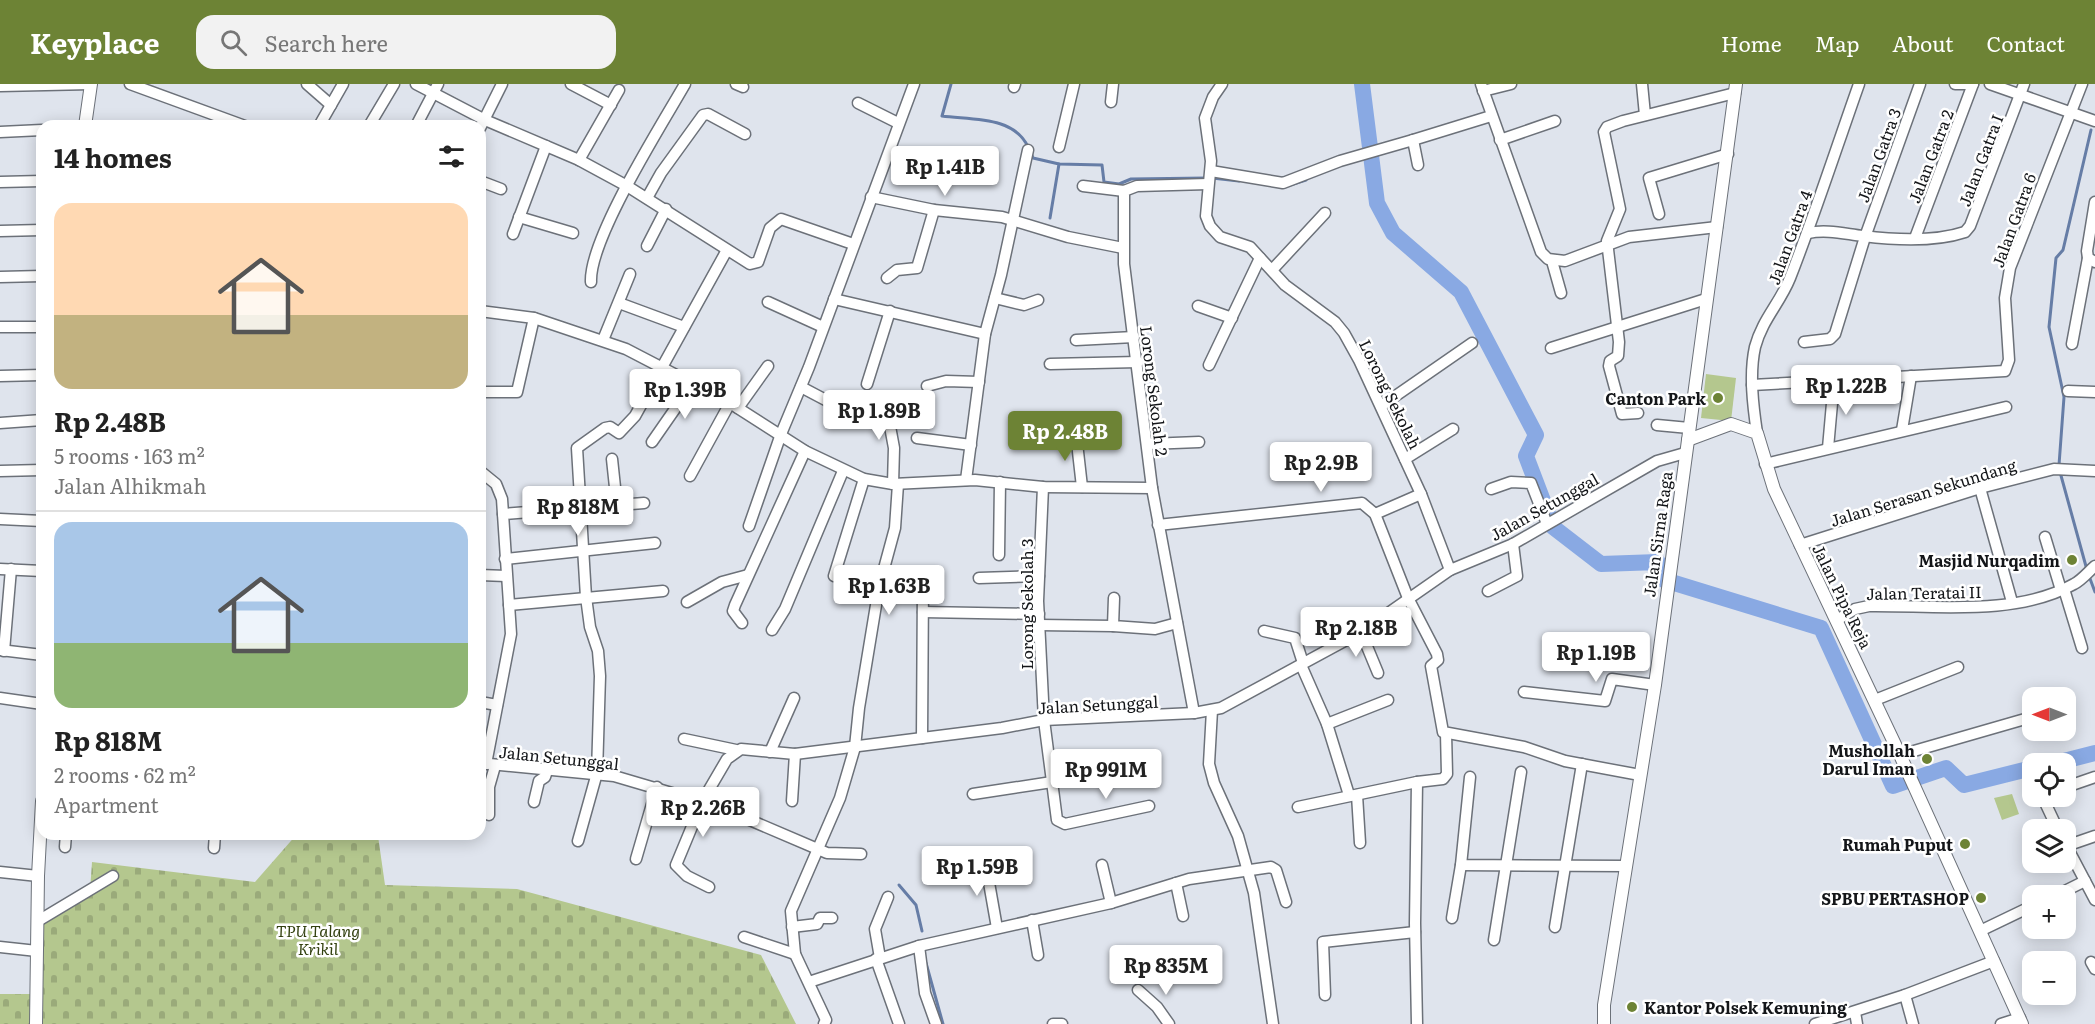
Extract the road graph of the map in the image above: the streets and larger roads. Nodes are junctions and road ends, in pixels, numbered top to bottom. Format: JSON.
{"nodes":[{"id":1,"x":91,"y":84,"type":"edge"},
{"id":2,"x":307,"y":84,"type":"edge"},
{"id":3,"x":343,"y":84,"type":"edge"},
{"id":4,"x":394,"y":84,"type":"edge"},
{"id":5,"x":416,"y":84,"type":"edge"},
{"id":6,"x":502,"y":84,"type":"edge"},
{"id":7,"x":571,"y":84,"type":"edge"},
{"id":8,"x":685,"y":84,"type":"edge"},
{"id":9,"x":914,"y":84,"type":"edge"},
{"id":10,"x":1074,"y":84,"type":"edge"},
{"id":11,"x":1113,"y":84,"type":"edge"},
{"id":12,"x":1222,"y":84,"type":"edge"},
{"id":13,"x":1511,"y":84,"type":"edge"},
{"id":14,"x":1642,"y":84,"type":"edge"},
{"id":15,"x":1859,"y":84,"type":"edge"},
{"id":16,"x":1920,"y":84,"type":"edge"},
{"id":17,"x":1955,"y":84,"type":"edge"},
{"id":18,"x":1973,"y":84,"type":"edge"},
{"id":19,"x":1990,"y":84,"type":"edge"},
{"id":20,"x":2024,"y":84,"type":"edge"},
{"id":21,"x":2082,"y":84,"type":"edge"},
{"id":22,"x":138,"y":85,"type":"edge"},
{"id":23,"x":0,"y":86,"type":"edge"},
{"id":24,"x":1482,"y":87,"type":"edge"},
{"id":25,"x":435,"y":88,"type":"edge"},
{"id":26,"x":1736,"y":89,"type":"edge"},
{"id":27,"x":619,"y":90,"type":"dead end"},
{"id":28,"x":2020,"y":95,"type":"junction"},
{"id":29,"x":1110,"y":102,"type":"dead end"},
{"id":30,"x":858,"y":103,"type":"dead end"},
{"id":31,"x":331,"y":105,"type":"junction"},
{"id":32,"x":611,"y":105,"type":"junction"},
{"id":33,"x":2071,"y":114,"type":"junction"},
{"id":34,"x":1645,"y":115,"type":"junction"},
{"id":35,"x":1491,"y":116,"type":"junction"},
{"id":36,"x":87,"y":120,"type":"edge"},
{"id":37,"x":229,"y":120,"type":"edge"},
{"id":38,"x":322,"y":120,"type":"edge"},
{"id":39,"x":373,"y":120,"type":"edge"},
{"id":40,"x":419,"y":120,"type":"edge"},
{"id":41,"x":477,"y":120,"type":"edge"},
{"id":42,"x":484,"y":120,"type":"edge"},
{"id":43,"x":1555,"y":121,"type":"dead end"},
{"id":44,"x":2095,"y":121,"type":"edge"},
{"id":45,"x":898,"y":123,"type":"junction"},
{"id":46,"x":486,"y":125,"type":"edge"},
{"id":47,"x":36,"y":130,"type":"edge"},
{"id":48,"x":0,"y":132,"type":"edge"},
{"id":49,"x":745,"y":134,"type":"dead end"},
{"id":50,"x":1413,"y":140,"type":"junction"},
{"id":51,"x":1500,"y":140,"type":"junction"},
{"id":52,"x":546,"y":146,"type":"junction"},
{"id":53,"x":1059,"y":147,"type":"dead end"},
{"id":54,"x":1028,"y":150,"type":"dead end"},
{"id":55,"x":1728,"y":154,"type":"junction"},
{"id":56,"x":579,"y":160,"type":"junction"},
{"id":57,"x":1418,"y":165,"type":"dead end"},
{"id":58,"x":1209,"y":178,"type":"junction"},
{"id":59,"x":36,"y":181,"type":"edge"},
{"id":60,"x":0,"y":182,"type":"edge"},
{"id":61,"x":486,"y":183,"type":"edge"},
{"id":62,"x":627,"y":186,"type":"junction"},
{"id":63,"x":1083,"y":186,"type":"dead end"},
{"id":64,"x":501,"y":189,"type":"dead end"},
{"id":65,"x":1124,"y":191,"type":"junction"},
{"id":66,"x":872,"y":197,"type":"junction"},
{"id":67,"x":647,"y":198,"type":"junction"},
{"id":68,"x":2095,"y":201,"type":"edge"},
{"id":69,"x":666,"y":209,"type":"junction"},
{"id":70,"x":934,"y":210,"type":"junction"},
{"id":71,"x":1325,"y":213,"type":"dead end"},
{"id":72,"x":1659,"y":214,"type":"dead end"},
{"id":73,"x":519,"y":218,"type":"junction"},
{"id":74,"x":1013,"y":220,"type":"junction"},
{"id":75,"x":1717,"y":227,"type":"junction"},
{"id":76,"x":36,"y":230,"type":"edge"},
{"id":77,"x":0,"y":231,"type":"edge"},
{"id":78,"x":573,"y":233,"type":"dead end"},
{"id":79,"x":1808,"y":233,"type":"junction"},
{"id":80,"x":513,"y":234,"type":"dead end"},
{"id":81,"x":1865,"y":237,"type":"junction"},
{"id":82,"x":1914,"y":238,"type":"junction"},
{"id":83,"x":853,"y":244,"type":"junction"},
{"id":84,"x":1608,"y":244,"type":"junction"},
{"id":85,"x":647,"y":246,"type":"dead end"},
{"id":86,"x":1123,"y":248,"type":"junction"},
{"id":87,"x":727,"y":250,"type":"junction"},
{"id":88,"x":1260,"y":258,"type":"junction"},
{"id":89,"x":2092,"y":260,"type":"edge"},
{"id":90,"x":1552,"y":261,"type":"junction"},
{"id":91,"x":1272,"y":270,"type":"junction"},
{"id":92,"x":630,"y":274,"type":"dead end"},
{"id":93,"x":36,"y":276,"type":"edge"},
{"id":94,"x":0,"y":277,"type":"edge"},
{"id":95,"x":887,"y":278,"type":"dead end"},
{"id":96,"x":591,"y":282,"type":"dead end"},
{"id":97,"x":1561,"y":293,"type":"dead end"},
{"id":98,"x":834,"y":298,"type":"junction"},
{"id":99,"x":995,"y":298,"type":"junction"},
{"id":100,"x":1706,"y":298,"type":"junction"},
{"id":101,"x":1038,"y":300,"type":"dead end"},
{"id":102,"x":768,"y":302,"type":"dead end"},
{"id":103,"x":619,"y":303,"type":"junction"},
{"id":104,"x":1198,"y":306,"type":"dead end"},
{"id":105,"x":486,"y":312,"type":"edge"},
{"id":106,"x":890,"y":312,"type":"junction"},
{"id":107,"x":534,"y":318,"type":"junction"},
{"id":108,"x":1232,"y":318,"type":"junction"},
{"id":109,"x":1615,"y":326,"type":"junction"},
{"id":110,"x":0,"y":327,"type":"edge"},
{"id":111,"x":36,"y":327,"type":"edge"},
{"id":112,"x":684,"y":327,"type":"junction"},
{"id":113,"x":823,"y":327,"type":"junction"},
{"id":114,"x":985,"y":334,"type":"junction"},
{"id":115,"x":1134,"y":337,"type":"junction"},
{"id":116,"x":603,"y":340,"type":"junction"},
{"id":117,"x":1076,"y":340,"type":"dead end"},
{"id":118,"x":1804,"y":342,"type":"dead end"},
{"id":119,"x":1472,"y":343,"type":"dead end"},
{"id":120,"x":2072,"y":344,"type":"dead end"},
{"id":121,"x":1551,"y":348,"type":"dead end"},
{"id":122,"x":1138,"y":362,"type":"junction"},
{"id":123,"x":1050,"y":364,"type":"dead end"},
{"id":124,"x":1209,"y":365,"type":"dead end"},
{"id":125,"x":768,"y":366,"type":"dead end"},
{"id":126,"x":664,"y":367,"type":"junction"},
{"id":127,"x":36,"y":375,"type":"edge"},
{"id":128,"x":0,"y":376,"type":"edge"},
{"id":129,"x":1911,"y":376,"type":"junction"},
{"id":130,"x":1834,"y":381,"type":"junction"},
{"id":131,"x":979,"y":382,"type":"junction"},
{"id":132,"x":693,"y":383,"type":"junction"},
{"id":133,"x":867,"y":384,"type":"dead end"},
{"id":134,"x":1752,"y":385,"type":"junction"},
{"id":135,"x":927,"y":386,"type":"dead end"},
{"id":136,"x":801,"y":387,"type":"junction"},
{"id":137,"x":2068,"y":391,"type":"dead end"},
{"id":138,"x":486,"y":392,"type":"edge"},
{"id":139,"x":2095,"y":392,"type":"edge"},
{"id":140,"x":892,"y":403,"type":"dead end"},
{"id":141,"x":734,"y":406,"type":"junction"},
{"id":142,"x":1381,"y":406,"type":"junction"},
{"id":143,"x":2006,"y":407,"type":"dead end"},
{"id":144,"x":1638,"y":413,"type":"dead end"},
{"id":145,"x":856,"y":416,"type":"dead end"},
{"id":146,"x":36,"y":420,"type":"edge"},
{"id":147,"x":1024,"y":421,"type":"dead end"},
{"id":148,"x":0,"y":423,"type":"edge"},
{"id":149,"x":1657,"y":425,"type":"dead end"},
{"id":150,"x":1453,"y":429,"type":"dead end"},
{"id":151,"x":1902,"y":430,"type":"junction"},
{"id":152,"x":1757,"y":433,"type":"junction"},
{"id":153,"x":781,"y":434,"type":"junction"},
{"id":154,"x":1688,"y":434,"type":"junction"},
{"id":155,"x":917,"y":438,"type":"dead end"},
{"id":156,"x":652,"y":442,"type":"dead end"},
{"id":157,"x":1198,"y":442,"type":"dead end"},
{"id":158,"x":1148,"y":444,"type":"junction"},
{"id":159,"x":971,"y":445,"type":"junction"},
{"id":160,"x":1828,"y":448,"type":"junction"},
{"id":161,"x":805,"y":451,"type":"junction"},
{"id":162,"x":1685,"y":453,"type":"junction"},
{"id":163,"x":612,"y":459,"type":"dead end"},
{"id":164,"x":1405,"y":459,"type":"junction"},
{"id":165,"x":1765,"y":464,"type":"junction"},
{"id":166,"x":36,"y":470,"type":"edge"},
{"id":167,"x":0,"y":471,"type":"edge"},
{"id":168,"x":843,"y":471,"type":"junction"},
{"id":169,"x":2095,"y":471,"type":"edge"},
{"id":170,"x":486,"y":475,"type":"edge"},
{"id":171,"x":690,"y":476,"type":"dead end"},
{"id":172,"x":864,"y":479,"type":"junction"},
{"id":173,"x":966,"y":480,"type":"junction"},
{"id":174,"x":1000,"y":482,"type":"junction"},
{"id":175,"x":895,"y":484,"type":"junction"},
{"id":176,"x":1043,"y":487,"type":"junction"},
{"id":177,"x":1082,"y":488,"type":"junction"},
{"id":178,"x":1152,"y":488,"type":"junction"},
{"id":179,"x":1980,"y":488,"type":"junction"},
{"id":180,"x":1491,"y":489,"type":"dead end"},
{"id":181,"x":1421,"y":494,"type":"junction"},
{"id":182,"x":644,"y":503,"type":"dead end"},
{"id":183,"x":616,"y":506,"type":"junction"},
{"id":184,"x":580,"y":508,"type":"junction"},
{"id":185,"x":503,"y":514,"type":"junction"},
{"id":186,"x":1375,"y":514,"type":"junction"},
{"id":187,"x":0,"y":519,"type":"edge"},
{"id":188,"x":36,"y":521,"type":"edge"},
{"id":189,"x":1550,"y":522,"type":"junction"},
{"id":190,"x":1158,"y":525,"type":"junction"},
{"id":191,"x":750,"y":526,"type":"dead end"},
{"id":192,"x":2045,"y":537,"type":"dead end"},
{"id":193,"x":655,"y":543,"type":"dead end"},
{"id":194,"x":1513,"y":544,"type":"junction"},
{"id":195,"x":1800,"y":545,"type":"junction"},
{"id":196,"x":584,"y":550,"type":"junction"},
{"id":197,"x":999,"y":555,"type":"dead end"},
{"id":198,"x":505,"y":559,"type":"junction"},
{"id":199,"x":2094,"y":566,"type":"edge"},
{"id":200,"x":5,"y":569,"type":"edge"},
{"id":201,"x":1450,"y":570,"type":"junction"},
{"id":202,"x":36,"y":571,"type":"edge"},
{"id":203,"x":748,"y":574,"type":"junction"},
{"id":204,"x":486,"y":575,"type":"edge"},
{"id":205,"x":506,"y":576,"type":"junction"},
{"id":206,"x":834,"y":576,"type":"dead end"},
{"id":207,"x":1039,"y":576,"type":"junction"},
{"id":208,"x":979,"y":578,"type":"dead end"},
{"id":209,"x":924,"y":581,"type":"dead end"},
{"id":210,"x":2062,"y":589,"type":"junction"},
{"id":211,"x":663,"y":591,"type":"dead end"},
{"id":212,"x":1488,"y":591,"type":"dead end"},
{"id":213,"x":586,"y":597,"type":"junction"},
{"id":214,"x":1114,"y":598,"type":"dead end"},
{"id":215,"x":1408,"y":598,"type":"junction"},
{"id":216,"x":687,"y":602,"type":"dead end"},
{"id":217,"x":2012,"y":602,"type":"junction"},
{"id":218,"x":509,"y":605,"type":"junction"},
{"id":219,"x":923,"y":612,"type":"junction"},
{"id":220,"x":1039,"y":619,"type":"junction"},
{"id":221,"x":1837,"y":620,"type":"junction"},
{"id":222,"x":742,"y":623,"type":"dead end"},
{"id":223,"x":1177,"y":624,"type":"junction"},
{"id":224,"x":1113,"y":626,"type":"junction"},
{"id":225,"x":772,"y":630,"type":"dead end"},
{"id":226,"x":1264,"y":631,"type":"dead end"},
{"id":227,"x":1361,"y":632,"type":"junction"},
{"id":228,"x":2082,"y":648,"type":"dead end"},
{"id":229,"x":2,"y":651,"type":"edge"},
{"id":230,"x":36,"y":654,"type":"edge"},
{"id":231,"x":1302,"y":664,"type":"junction"},
{"id":232,"x":1958,"y":668,"type":"dead end"},
{"id":233,"x":1378,"y":673,"type":"dead end"},
{"id":234,"x":1655,"y":685,"type":"junction"},
{"id":235,"x":1524,"y":692,"type":"dead end"},
{"id":236,"x":0,"y":698,"type":"edge"},
{"id":237,"x":794,"y":698,"type":"dead end"},
{"id":238,"x":1388,"y":700,"type":"dead end"},
{"id":239,"x":1875,"y":700,"type":"junction"},
{"id":240,"x":36,"y":703,"type":"edge"},
{"id":241,"x":486,"y":703,"type":"edge"},
{"id":242,"x":497,"y":705,"type":"junction"},
{"id":243,"x":1212,"y":710,"type":"junction"},
{"id":244,"x":1194,"y":713,"type":"junction"},
{"id":245,"x":1044,"y":720,"type":"junction"},
{"id":246,"x":2022,"y":720,"type":"edge"},
{"id":247,"x":1327,"y":724,"type":"junction"},
{"id":248,"x":1446,"y":733,"type":"junction"},
{"id":249,"x":922,"y":738,"type":"junction"},
{"id":250,"x":684,"y":739,"type":"dead end"},
{"id":251,"x":855,"y":747,"type":"junction"},
{"id":252,"x":736,"y":750,"type":"junction"},
{"id":253,"x":770,"y":753,"type":"junction"},
{"id":254,"x":795,"y":754,"type":"junction"},
{"id":255,"x":1900,"y":755,"type":"junction"},
{"id":256,"x":487,"y":764,"type":"edge"},
{"id":257,"x":1582,"y":765,"type":"junction"},
{"id":258,"x":547,"y":771,"type":"junction"},
{"id":259,"x":1521,"y":772,"type":"dead end"},
{"id":260,"x":597,"y":773,"type":"junction"},
{"id":261,"x":1640,"y":775,"type":"junction"},
{"id":262,"x":1470,"y":777,"type":"dead end"},
{"id":263,"x":2095,"y":777,"type":"edge"},
{"id":264,"x":1052,"y":782,"type":"junction"},
{"id":265,"x":1417,"y":782,"type":"junction"},
{"id":266,"x":2076,"y":784,"type":"edge"},
{"id":267,"x":657,"y":787,"type":"junction"},
{"id":268,"x":973,"y":794,"type":"dead end"},
{"id":269,"x":1353,"y":795,"type":"junction"},
{"id":270,"x":703,"y":800,"type":"junction"},
{"id":271,"x":792,"y":801,"type":"dead end"},
{"id":272,"x":534,"y":802,"type":"dead end"},
{"id":273,"x":1149,"y":806,"type":"dead end"},
{"id":274,"x":1298,"y":807,"type":"dead end"},
{"id":275,"x":489,"y":815,"type":"dead end"},
{"id":276,"x":2095,"y":836,"type":"edge"},
{"id":277,"x":40,"y":840,"type":"edge"},
{"id":278,"x":66,"y":840,"type":"edge"},
{"id":279,"x":215,"y":840,"type":"edge"},
{"id":280,"x":578,"y":841,"type":"dead end"},
{"id":281,"x":2076,"y":842,"type":"edge"},
{"id":282,"x":1360,"y":843,"type":"dead end"},
{"id":283,"x":65,"y":847,"type":"dead end"},
{"id":284,"x":214,"y":848,"type":"dead end"},
{"id":285,"x":819,"y":849,"type":"junction"},
{"id":286,"x":861,"y":854,"type":"dead end"},
{"id":287,"x":636,"y":859,"type":"dead end"},
{"id":288,"x":985,"y":861,"type":"dead end"},
{"id":289,"x":2076,"y":864,"type":"edge"},
{"id":290,"x":1102,"y":865,"type":"dead end"},
{"id":291,"x":1461,"y":865,"type":"junction"},
{"id":292,"x":1506,"y":866,"type":"junction"},
{"id":293,"x":1565,"y":866,"type":"junction"},
{"id":294,"x":1626,"y":866,"type":"junction"},
{"id":295,"x":1248,"y":870,"type":"junction"},
{"id":296,"x":0,"y":872,"type":"edge"},
{"id":297,"x":38,"y":876,"type":"junction"},
{"id":298,"x":113,"y":876,"type":"dead end"},
{"id":299,"x":2085,"y":881,"type":"junction"},
{"id":300,"x":1176,"y":883,"type":"junction"},
{"id":301,"x":2076,"y":886,"type":"edge"},
{"id":302,"x":709,"y":887,"type":"dead end"},
{"id":303,"x":888,"y":897,"type":"dead end"},
{"id":304,"x":2095,"y":900,"type":"edge"},
{"id":305,"x":1286,"y":902,"type":"dead end"},
{"id":306,"x":1111,"y":903,"type":"junction"},
{"id":307,"x":2022,"y":911,"type":"edge"},
{"id":308,"x":1182,"y":916,"type":"dead end"},
{"id":309,"x":832,"y":918,"type":"dead end"},
{"id":310,"x":1452,"y":918,"type":"dead end"},
{"id":311,"x":1032,"y":920,"type":"junction"},
{"id":312,"x":38,"y":921,"type":"junction"},
{"id":313,"x":792,"y":927,"type":"junction"},
{"id":314,"x":1555,"y":927,"type":"dead end"},
{"id":315,"x":997,"y":928,"type":"junction"},
{"id":316,"x":1980,"y":931,"type":"junction"},
{"id":317,"x":1415,"y":932,"type":"junction"},
{"id":318,"x":744,"y":937,"type":"dead end"},
{"id":319,"x":1494,"y":940,"type":"dead end"},
{"id":320,"x":919,"y":946,"type":"junction"},
{"id":321,"x":0,"y":947,"type":"edge"},
{"id":322,"x":38,"y":951,"type":"junction"},
{"id":323,"x":795,"y":954,"type":"junction"},
{"id":324,"x":1038,"y":955,"type":"dead end"},
{"id":325,"x":878,"y":959,"type":"junction"},
{"id":326,"x":1994,"y":962,"type":"junction"},
{"id":327,"x":809,"y":982,"type":"junction"},
{"id":328,"x":1138,"y":990,"type":"dead end"},
{"id":329,"x":1325,"y":995,"type":"dead end"},
{"id":330,"x":1905,"y":995,"type":"junction"},
{"id":331,"x":1855,"y":1012,"type":"junction"},
{"id":332,"x":2021,"y":1021,"type":"edge"},
{"id":333,"x":36,"y":1024,"type":"edge"},
{"id":334,"x":825,"y":1024,"type":"edge"},
{"id":335,"x":899,"y":1024,"type":"edge"},
{"id":336,"x":936,"y":1024,"type":"edge"},
{"id":337,"x":1053,"y":1024,"type":"edge"},
{"id":338,"x":1062,"y":1024,"type":"edge"},
{"id":339,"x":1169,"y":1024,"type":"edge"},
{"id":340,"x":1273,"y":1024,"type":"edge"},
{"id":341,"x":1417,"y":1024,"type":"edge"},
{"id":342,"x":1604,"y":1024,"type":"edge"},
{"id":343,"x":1815,"y":1024,"type":"edge"},
{"id":344,"x":1857,"y":1024,"type":"edge"},
{"id":345,"x":1912,"y":1024,"type":"edge"},
{"id":346,"x":2001,"y":1024,"type":"edge"}],
"edges":[{"from":1,"to":23,"type":"street"},
{"from":1,"to":36,"type":"street"},
{"from":2,"to":31,"type":"street"},
{"from":3,"to":31,"type":"street"},
{"from":4,"to":39,"type":"street"},
{"from":5,"to":25,"type":"street"},
{"from":6,"to":42,"type":"street"},
{"from":7,"to":32,"type":"street"},
{"from":8,"to":62,"type":"street"},
{"from":9,"to":45,"type":"street"},
{"from":10,"to":53,"type":"street"},
{"from":11,"to":29,"type":"street"},
{"from":12,"to":58,"type":"street","name":"Lorong Sekolah"},
{"from":13,"to":24,"type":"street"},
{"from":14,"to":34,"type":"street"},
{"from":15,"to":79,"type":"street","name":"Jalan Gatra 4"},
{"from":16,"to":81,"type":"street","name":"Jalan Gatra 3"},
{"from":17,"to":18,"type":"street"},
{"from":18,"to":82,"type":"street","name":"Jalan Gatra 2"},
{"from":19,"to":28,"type":"street"},
{"from":20,"to":28,"type":"street","name":"Jalan Gatra I"},
{"from":21,"to":33,"type":"street","name":"Jalan Gatra 6"},
{"from":22,"to":37,"type":"street"},
{"from":24,"to":35,"type":"street"},
{"from":25,"to":40,"type":"street"},
{"from":25,"to":41,"type":"street"},
{"from":26,"to":34,"type":"street"},
{"from":26,"to":55,"type":"street","name":"Jalan Sirna Raga"},
{"from":27,"to":32,"type":"street"},
{"from":28,"to":33,"type":"street"},
{"from":28,"to":82,"type":"street","name":"Jalan Gatra I"},
{"from":30,"to":45,"type":"street"},
{"from":31,"to":38,"type":"street"},
{"from":32,"to":56,"type":"street"},
{"from":33,"to":44,"type":"street"},
{"from":33,"to":129,"type":"street","name":"Jalan Gatra 6"},
{"from":34,"to":84,"type":"street"},
{"from":35,"to":50,"type":"street"},
{"from":35,"to":51,"type":"street"},
{"from":43,"to":51,"type":"street"},
{"from":45,"to":66,"type":"street"},
{"from":46,"to":52,"type":"street"},
{"from":47,"to":48,"type":"street"},
{"from":49,"to":67,"type":"street"},
{"from":50,"to":57,"type":"street"},
{"from":50,"to":58,"type":"street"},
{"from":51,"to":90,"type":"street"},
{"from":52,"to":56,"type":"street"},
{"from":52,"to":73,"type":"street"},
{"from":54,"to":74,"type":"street"},
{"from":55,"to":72,"type":"street"},
{"from":55,"to":75,"type":"street","name":"Jalan Sirna Raga"},
{"from":56,"to":62,"type":"street"},
{"from":58,"to":65,"type":"street"},
{"from":58,"to":88,"type":"street","name":"Lorong Sekolah"},
{"from":59,"to":60,"type":"street"},
{"from":61,"to":64,"type":"street"},
{"from":62,"to":67,"type":"street"},
{"from":62,"to":96,"type":"street"},
{"from":63,"to":65,"type":"street"},
{"from":65,"to":86,"type":"street","name":"Lorong Sekolah 2"},
{"from":66,"to":70,"type":"street"},
{"from":66,"to":83,"type":"street"},
{"from":67,"to":69,"type":"street"},
{"from":68,"to":89,"type":"street"},
{"from":69,"to":85,"type":"street"},
{"from":69,"to":87,"type":"street"},
{"from":70,"to":74,"type":"street"},
{"from":70,"to":95,"type":"street"},
{"from":71,"to":91,"type":"street"},
{"from":73,"to":78,"type":"street"},
{"from":73,"to":80,"type":"street"},
{"from":74,"to":86,"type":"street"},
{"from":74,"to":99,"type":"street"},
{"from":75,"to":84,"type":"street"},
{"from":75,"to":100,"type":"street","name":"Jalan Sirna Raga"},
{"from":76,"to":77,"type":"street"},
{"from":79,"to":81,"type":"street","name":"Jalan Gatra I"},
{"from":79,"to":134,"type":"street","name":"Jalan Gatra 4"},
{"from":81,"to":82,"type":"street","name":"Jalan Gatra I"},
{"from":81,"to":118,"type":"street","name":"Jalan Gatra 3"},
{"from":83,"to":87,"type":"street"},
{"from":83,"to":98,"type":"street"},
{"from":84,"to":90,"type":"street"},
{"from":84,"to":109,"type":"street"},
{"from":86,"to":115,"type":"street","name":"Lorong Sekolah 2"},
{"from":87,"to":112,"type":"street"},
{"from":88,"to":91,"type":"street","name":"Lorong Sekolah"},
{"from":88,"to":108,"type":"street"},
{"from":89,"to":120,"type":"street"},
{"from":90,"to":97,"type":"street"},
{"from":91,"to":142,"type":"street","name":"Lorong Sekolah"},
{"from":92,"to":103,"type":"street"},
{"from":93,"to":94,"type":"street"},
{"from":98,"to":106,"type":"street"},
{"from":98,"to":113,"type":"street"},
{"from":99,"to":101,"type":"street"},
{"from":99,"to":114,"type":"street"},
{"from":100,"to":109,"type":"street"},
{"from":100,"to":154,"type":"street","name":"Jalan Sirna Raga"},
{"from":102,"to":113,"type":"street"},
{"from":103,"to":112,"type":"street"},
{"from":103,"to":116,"type":"street"},
{"from":104,"to":108,"type":"street"},
{"from":105,"to":107,"type":"street"},
{"from":106,"to":114,"type":"street"},
{"from":106,"to":133,"type":"street"},
{"from":107,"to":116,"type":"street"},
{"from":107,"to":138,"type":"street"},
{"from":108,"to":124,"type":"street"},
{"from":109,"to":121,"type":"street"},
{"from":109,"to":144,"type":"street"},
{"from":110,"to":111,"type":"street"},
{"from":112,"to":126,"type":"street"},
{"from":113,"to":136,"type":"street"},
{"from":114,"to":131,"type":"street"},
{"from":115,"to":117,"type":"street"},
{"from":115,"to":122,"type":"street","name":"Lorong Sekolah 2"},
{"from":116,"to":126,"type":"street"},
{"from":119,"to":142,"type":"street"},
{"from":122,"to":123,"type":"street"},
{"from":122,"to":158,"type":"street","name":"Lorong Sekolah 2"},
{"from":125,"to":141,"type":"street"},
{"from":126,"to":132,"type":"street"},
{"from":126,"to":184,"type":"street"},
{"from":127,"to":128,"type":"street"},
{"from":129,"to":130,"type":"street","name":"Jalan Gatra 6"},
{"from":129,"to":151,"type":"street"},
{"from":130,"to":134,"type":"street","name":"Jalan Gatra 6"},
{"from":130,"to":160,"type":"street"},
{"from":131,"to":135,"type":"street"},
{"from":131,"to":159,"type":"street"},
{"from":132,"to":141,"type":"street"},
{"from":132,"to":156,"type":"street"},
{"from":134,"to":152,"type":"street","name":"Jalan Gatra 4"},
{"from":136,"to":145,"type":"street"},
{"from":136,"to":153,"type":"street"},
{"from":137,"to":139,"type":"street"},
{"from":140,"to":175,"type":"street"},
{"from":141,"to":153,"type":"street"},
{"from":141,"to":171,"type":"street"},
{"from":142,"to":164,"type":"street","name":"Lorong Sekolah"},
{"from":143,"to":151,"type":"street"},
{"from":146,"to":148,"type":"street"},
{"from":147,"to":177,"type":"street"},
{"from":149,"to":154,"type":"street"},
{"from":150,"to":164,"type":"street"},
{"from":151,"to":160,"type":"street"},
{"from":152,"to":154,"type":"street"},
{"from":152,"to":165,"type":"street","name":"Jalan Pipa Reja"},
{"from":153,"to":161,"type":"street"},
{"from":153,"to":191,"type":"street"},
{"from":154,"to":162,"type":"street","name":"Jalan Sirna Raga"},
{"from":155,"to":159,"type":"street"},
{"from":157,"to":158,"type":"street"},
{"from":158,"to":178,"type":"street","name":"Lorong Sekolah 2"},
{"from":159,"to":173,"type":"street"},
{"from":160,"to":165,"type":"street"},
{"from":161,"to":168,"type":"street"},
{"from":161,"to":203,"type":"street"},
{"from":162,"to":189,"type":"street","name":"Jalan Setunggal"},
{"from":162,"to":234,"type":"street","name":"Jalan Sirna Raga"},
{"from":163,"to":183,"type":"street"},
{"from":164,"to":181,"type":"street","name":"Lorong Sekolah"},
{"from":165,"to":195,"type":"street","name":"Jalan Pipa Reja"},
{"from":166,"to":167,"type":"street"},
{"from":168,"to":172,"type":"street"},
{"from":168,"to":225,"type":"street"},
{"from":169,"to":179,"type":"street","name":"Jalan Serasan Sekundang"},
{"from":170,"to":185,"type":"street"},
{"from":172,"to":175,"type":"street"},
{"from":172,"to":206,"type":"street"},
{"from":173,"to":174,"type":"street"},
{"from":173,"to":175,"type":"street"},
{"from":174,"to":176,"type":"street"},
{"from":174,"to":197,"type":"street"},
{"from":175,"to":251,"type":"street"},
{"from":176,"to":177,"type":"street"},
{"from":176,"to":207,"type":"street","name":"Lorong Sekolah 3"},
{"from":177,"to":178,"type":"street"},
{"from":178,"to":190,"type":"street","name":"Lorong Sekolah 2"},
{"from":179,"to":195,"type":"street","name":"Jalan Serasan Sekundang"},
{"from":179,"to":217,"type":"street"},
{"from":180,"to":189,"type":"street"},
{"from":181,"to":186,"type":"street"},
{"from":181,"to":201,"type":"street","name":"Lorong Sekolah"},
{"from":182,"to":183,"type":"street"},
{"from":183,"to":184,"type":"street"},
{"from":184,"to":185,"type":"street"},
{"from":184,"to":196,"type":"street"},
{"from":185,"to":198,"type":"street"},
{"from":186,"to":190,"type":"street"},
{"from":186,"to":215,"type":"street"},
{"from":187,"to":188,"type":"street"},
{"from":189,"to":194,"type":"street","name":"Jalan Setunggal"},
{"from":190,"to":223,"type":"street","name":"Lorong Sekolah 2"},
{"from":192,"to":210,"type":"street"},
{"from":193,"to":196,"type":"street"},
{"from":194,"to":201,"type":"street","name":"Jalan Setunggal"},
{"from":194,"to":212,"type":"street"},
{"from":195,"to":221,"type":"street","name":"Jalan Pipa Reja"},
{"from":196,"to":198,"type":"street"},
{"from":196,"to":213,"type":"street"},
{"from":198,"to":205,"type":"street"},
{"from":199,"to":210,"type":"street","name":"Jalan Teratai II"},
{"from":200,"to":202,"type":"street"},
{"from":200,"to":229,"type":"street"},
{"from":201,"to":215,"type":"street","name":"Jalan Setunggal"},
{"from":203,"to":216,"type":"street"},
{"from":203,"to":222,"type":"street"},
{"from":204,"to":205,"type":"street"},
{"from":205,"to":218,"type":"street"},
{"from":207,"to":208,"type":"street"},
{"from":207,"to":220,"type":"street","name":"Lorong Sekolah 3"},
{"from":209,"to":219,"type":"street"},
{"from":210,"to":217,"type":"street","name":"Jalan Teratai II"},
{"from":210,"to":228,"type":"street"},
{"from":211,"to":213,"type":"street"},
{"from":213,"to":218,"type":"street"},
{"from":213,"to":260,"type":"street"},
{"from":214,"to":224,"type":"street"},
{"from":215,"to":227,"type":"street","name":"Jalan Setunggal"},
{"from":215,"to":248,"type":"street"},
{"from":217,"to":221,"type":"street","name":"Jalan Teratai II"},
{"from":218,"to":242,"type":"street"},
{"from":219,"to":220,"type":"street"},
{"from":219,"to":249,"type":"street"},
{"from":220,"to":224,"type":"street"},
{"from":220,"to":245,"type":"street","name":"Lorong Sekolah 3"},
{"from":221,"to":239,"type":"street","name":"Jalan Pipa Reja"},
{"from":223,"to":224,"type":"street"},
{"from":223,"to":244,"type":"street","name":"Lorong Sekolah 2"},
{"from":226,"to":231,"type":"street"},
{"from":227,"to":231,"type":"street","name":"Jalan Setunggal"},
{"from":227,"to":233,"type":"street"},
{"from":229,"to":230,"type":"street"},
{"from":231,"to":243,"type":"street","name":"Jalan Setunggal"},
{"from":231,"to":247,"type":"street"},
{"from":232,"to":239,"type":"street"},
{"from":234,"to":235,"type":"street"},
{"from":234,"to":261,"type":"street","name":"Jalan Sirna Raga"},
{"from":236,"to":240,"type":"street"},
{"from":237,"to":253,"type":"street"},
{"from":238,"to":247,"type":"street"},
{"from":239,"to":255,"type":"street","name":"Jalan Pipa Reja"},
{"from":241,"to":242,"type":"street"},
{"from":242,"to":256,"type":"street"},
{"from":243,"to":244,"type":"street","name":"Jalan Setunggal"},
{"from":243,"to":295,"type":"street"},
{"from":244,"to":245,"type":"street","name":"Jalan Setunggal"},
{"from":245,"to":249,"type":"street","name":"Jalan Setunggal"},
{"from":245,"to":264,"type":"street","name":"Lorong Sekolah 3"},
{"from":246,"to":255,"type":"street"},
{"from":247,"to":269,"type":"street"},
{"from":248,"to":257,"type":"street"},
{"from":248,"to":265,"type":"street"},
{"from":249,"to":251,"type":"street","name":"Jalan Setunggal"},
{"from":250,"to":252,"type":"street","name":"Jalan Setunggal"},
{"from":251,"to":254,"type":"street","name":"Jalan Setunggal"},
{"from":251,"to":285,"type":"street"},
{"from":252,"to":253,"type":"street","name":"Jalan Setunggal"},
{"from":252,"to":270,"type":"street"},
{"from":253,"to":254,"type":"street","name":"Jalan Setunggal"},
{"from":254,"to":271,"type":"street"},
{"from":255,"to":316,"type":"street","name":"Jalan Pipa Reja"},
{"from":256,"to":258,"type":"street","name":"Jalan Setunggal"},
{"from":256,"to":275,"type":"street"},
{"from":257,"to":261,"type":"street"},
{"from":257,"to":293,"type":"street"},
{"from":258,"to":260,"type":"street","name":"Jalan Setunggal"},
{"from":258,"to":272,"type":"street"},
{"from":259,"to":292,"type":"street"},
{"from":260,"to":267,"type":"street","name":"Jalan Setunggal"},
{"from":260,"to":280,"type":"street"},
{"from":261,"to":294,"type":"street","name":"Jalan Sirna Raga"},
{"from":262,"to":291,"type":"street"},
{"from":263,"to":266,"type":"street"},
{"from":264,"to":268,"type":"street"},
{"from":264,"to":273,"type":"street","name":"Lorong Sekolah 3"},
{"from":265,"to":269,"type":"street"},
{"from":265,"to":317,"type":"street"},
{"from":267,"to":270,"type":"street","name":"Jalan Setunggal"},
{"from":267,"to":287,"type":"street"},
{"from":269,"to":274,"type":"street"},
{"from":269,"to":282,"type":"street"},
{"from":270,"to":285,"type":"street","name":"Jalan Setunggal"},
{"from":270,"to":302,"type":"street"},
{"from":276,"to":281,"type":"street"},
{"from":277,"to":297,"type":"street"},
{"from":278,"to":283,"type":"street"},
{"from":279,"to":284,"type":"street"},
{"from":285,"to":286,"type":"street","name":"Jalan Setunggal"},
{"from":285,"to":313,"type":"street"},
{"from":288,"to":315,"type":"street"},
{"from":289,"to":299,"type":"street"},
{"from":290,"to":306,"type":"street"},
{"from":291,"to":292,"type":"street"},
{"from":291,"to":310,"type":"street"},
{"from":292,"to":293,"type":"street"},
{"from":292,"to":319,"type":"street"},
{"from":293,"to":294,"type":"street"},
{"from":293,"to":314,"type":"street"},
{"from":294,"to":342,"type":"street","name":"Jalan Sirna Raga"},
{"from":295,"to":300,"type":"street"},
{"from":295,"to":305,"type":"street"},
{"from":295,"to":340,"type":"street"},
{"from":296,"to":297,"type":"street"},
{"from":297,"to":312,"type":"street"},
{"from":298,"to":312,"type":"street"},
{"from":299,"to":301,"type":"street"},
{"from":299,"to":304,"type":"street"},
{"from":300,"to":306,"type":"street"},
{"from":300,"to":308,"type":"street"},
{"from":303,"to":325,"type":"street"},
{"from":306,"to":311,"type":"street"},
{"from":307,"to":316,"type":"street"},
{"from":309,"to":313,"type":"street"},
{"from":311,"to":315,"type":"street"},
{"from":311,"to":324,"type":"street"},
{"from":312,"to":322,"type":"street"},
{"from":313,"to":323,"type":"street"},
{"from":315,"to":320,"type":"street"},
{"from":316,"to":326,"type":"street"},
{"from":317,"to":329,"type":"street"},
{"from":317,"to":341,"type":"street"},
{"from":318,"to":323,"type":"street"},
{"from":320,"to":325,"type":"street"},
{"from":320,"to":336,"type":"street"},
{"from":321,"to":322,"type":"street"},
{"from":322,"to":333,"type":"street"},
{"from":323,"to":327,"type":"street"},
{"from":325,"to":327,"type":"street"},
{"from":325,"to":335,"type":"street"},
{"from":326,"to":330,"type":"street"},
{"from":326,"to":332,"type":"street"},
{"from":327,"to":334,"type":"street"},
{"from":328,"to":339,"type":"street"},
{"from":330,"to":331,"type":"street"},
{"from":330,"to":345,"type":"street"},
{"from":331,"to":343,"type":"street"},
{"from":331,"to":344,"type":"street"},
{"from":332,"to":346,"type":"street"},
{"from":337,"to":338,"type":"street"}]}
